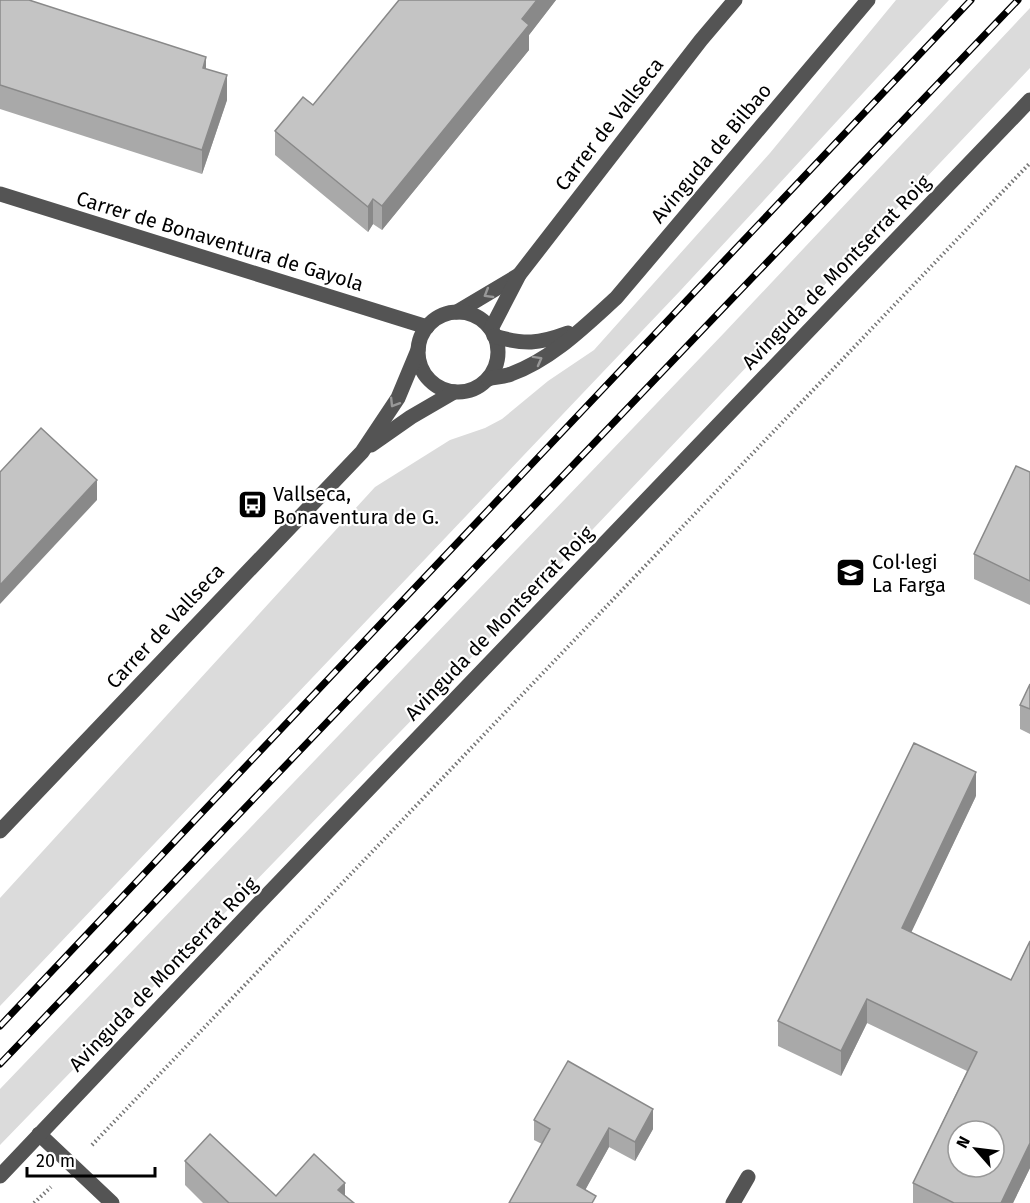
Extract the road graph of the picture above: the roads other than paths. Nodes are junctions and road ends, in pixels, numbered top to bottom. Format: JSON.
{"nodes":[{"id":1,"x":735,"y":0,"type":"edge"},
{"id":2,"x":868,"y":0,"type":"edge"},
{"id":3,"x":1030,"y":100,"type":"edge"},
{"id":4,"x":0,"y":194,"type":"edge"},
{"id":5,"x":519,"y":275,"type":"junction"},
{"id":6,"x":457,"y":312,"type":"junction"},
{"id":7,"x":427,"y":327,"type":"junction"},
{"id":8,"x":582,"y":328,"type":"junction"},
{"id":9,"x":493,"y":333,"type":"junction"},
{"id":10,"x":418,"y":350,"type":"junction"},
{"id":11,"x":488,"y":379,"type":"junction"},
{"id":12,"x":454,"y":392,"type":"junction"},
{"id":13,"x":362,"y":452,"type":"junction"},
{"id":14,"x":0,"y":831,"type":"edge"},
{"id":15,"x":39,"y":1134,"type":"junction"},
{"id":16,"x":0,"y":1176,"type":"edge"},
{"id":17,"x":747,"y":1177,"type":"dead end"},
{"id":18,"x":112,"y":1203,"type":"edge"},
{"id":19,"x":733,"y":1203,"type":"edge"}],
"edges":[{"from":1,"to":5,"type":"street","name":"Carrer de Vallseca"},
{"from":2,"to":8,"type":"street","name":"Avinguda de Bilbao"},
{"from":3,"to":15,"type":"street","name":"Avinguda de Montserrat Roig"},
{"from":4,"to":7,"type":"street","name":"Carrer de Bonaventura de Gayola"},
{"from":5,"to":6,"type":"street","name":"Carrer de Vallseca","one_way":true},
{"from":5,"to":9,"type":"street","name":"Carrer de Vallseca"},
{"from":6,"to":7,"type":"street"},
{"from":6,"to":9,"type":"street"},
{"from":7,"to":10,"type":"street"},
{"from":8,"to":9,"type":"street","name":"Avinguda de Bilbao"},
{"from":11,"to":8,"type":"street","name":"Avinguda de Bilbao","one_way":true},
{"from":9,"to":11,"type":"street"},
{"from":10,"to":12,"type":"street"},
{"from":10,"to":13,"type":"street","name":"Carrer de Vallseca","one_way":true},
{"from":11,"to":12,"type":"street"},
{"from":12,"to":13,"type":"street","name":"Carrer de Vallseca"},
{"from":13,"to":14,"type":"street","name":"Carrer de Vallseca"},
{"from":15,"to":16,"type":"street","name":"Avinguda de Montserrat Roig"},
{"from":15,"to":18,"type":"street"},
{"from":17,"to":19,"type":"street"}]}
